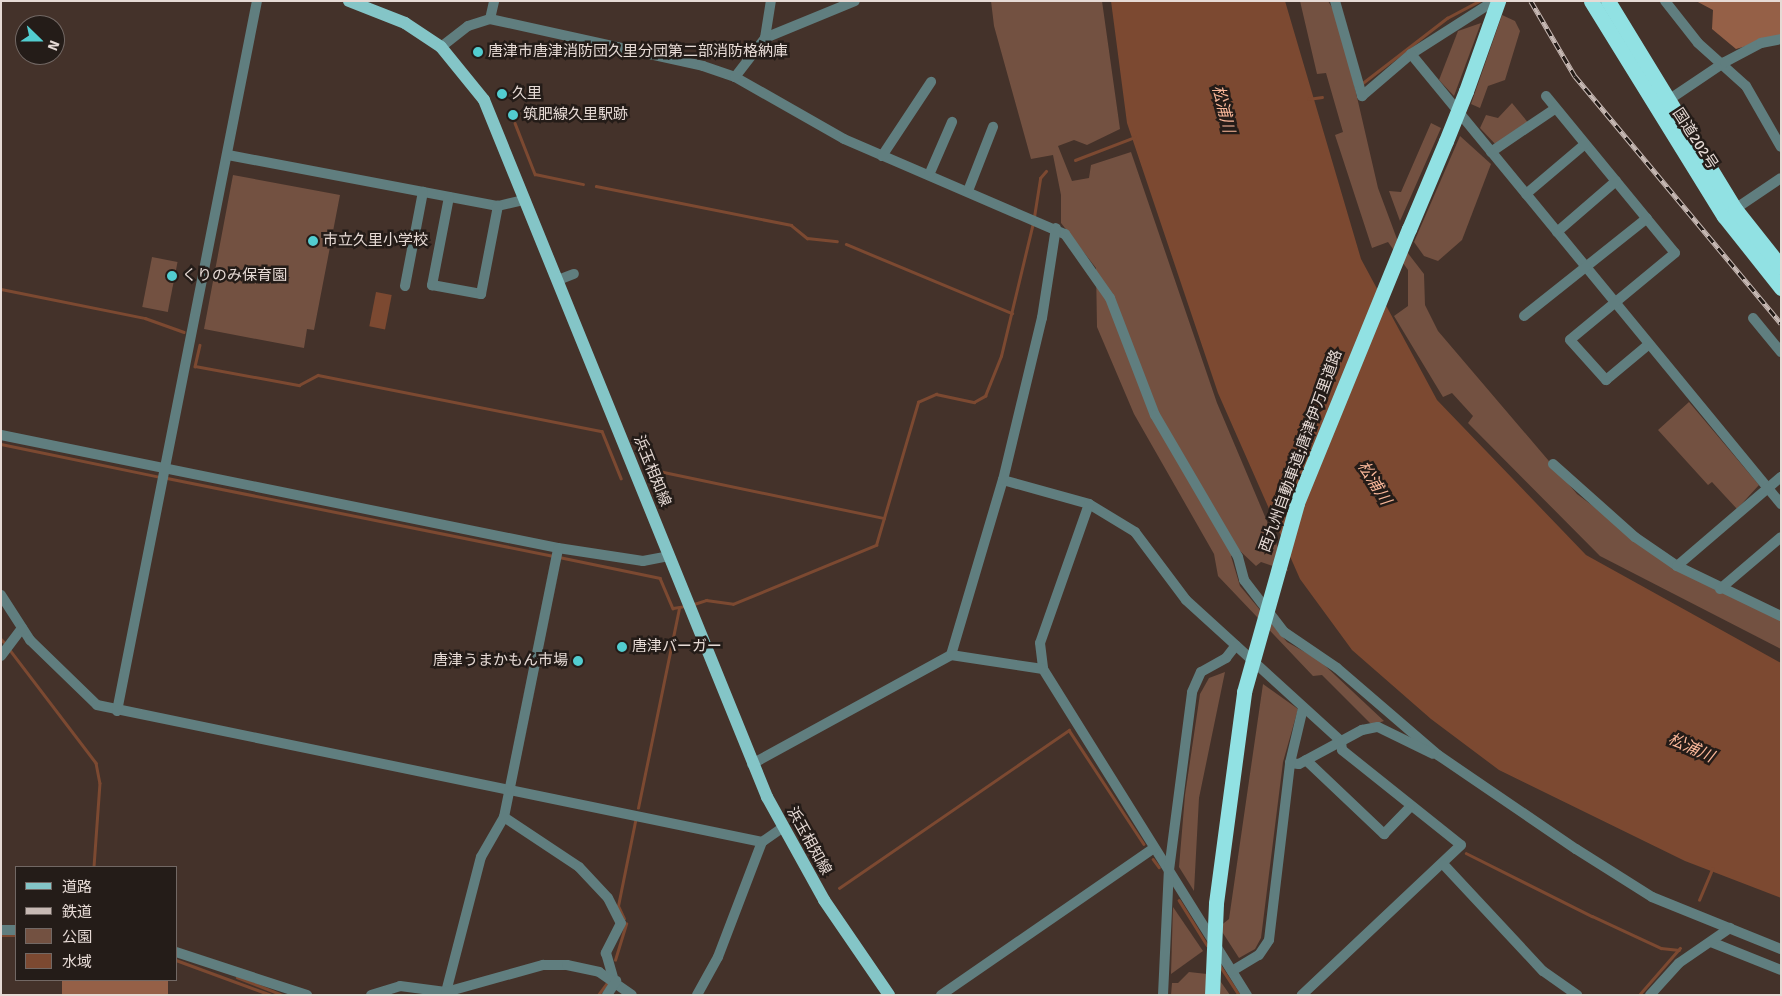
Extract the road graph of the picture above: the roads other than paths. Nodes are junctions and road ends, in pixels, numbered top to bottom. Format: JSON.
{"nodes":[{"id":1,"x":257,"y":1,"type":"edge"},
{"id":2,"x":349,"y":1,"type":"edge"},
{"id":3,"x":494,"y":1,"type":"edge"},
{"id":4,"x":772,"y":1,"type":"edge"},
{"id":5,"x":855,"y":1,"type":"edge"},
{"id":6,"x":1335,"y":1,"type":"edge"},
{"id":7,"x":1591,"y":1,"type":"edge"},
{"id":8,"x":1608,"y":1,"type":"edge"},
{"id":9,"x":1665,"y":1,"type":"edge"},
{"id":10,"x":1493,"y":2,"type":"edge"},
{"id":11,"x":490,"y":19,"type":"junction"},
{"id":12,"x":764,"y":38,"type":"junction"},
{"id":13,"x":1781,"y":40,"type":"edge"},
{"id":14,"x":440,"y":46,"type":"junction"},
{"id":15,"x":1411,"y":54,"type":"junction"},
{"id":16,"x":1724,"y":62,"type":"junction"},
{"id":17,"x":735,"y":77,"type":"junction"},
{"id":18,"x":930,"y":82,"type":"dead end"},
{"id":19,"x":1546,"y":96,"type":"dead end"},
{"id":20,"x":1667,"y":101,"type":"junction"},
{"id":21,"x":1556,"y":108,"type":"junction"},
{"id":22,"x":952,"y":122,"type":"dead end"},
{"id":23,"x":993,"y":127,"type":"dead end"},
{"id":24,"x":1585,"y":144,"type":"junction"},
{"id":25,"x":1781,"y":147,"type":"edge"},
{"id":26,"x":1492,"y":152,"type":"junction"},
{"id":27,"x":228,"y":155,"type":"junction"},
{"id":28,"x":882,"y":156,"type":"junction"},
{"id":29,"x":929,"y":175,"type":"junction"},
{"id":30,"x":1781,"y":178,"type":"edge"},
{"id":31,"x":1616,"y":181,"type":"junction"},
{"id":32,"x":968,"y":190,"type":"junction"},
{"id":33,"x":423,"y":192,"type":"junction"},
{"id":34,"x":1526,"y":194,"type":"junction"},
{"id":35,"x":449,"y":197,"type":"junction"},
{"id":36,"x":525,"y":200,"type":"junction"},
{"id":37,"x":498,"y":206,"type":"junction"},
{"id":38,"x":1734,"y":209,"type":"junction"},
{"id":39,"x":1646,"y":218,"type":"junction"},
{"id":40,"x":1056,"y":228,"type":"junction"},
{"id":41,"x":1557,"y":232,"type":"junction"},
{"id":42,"x":1781,"y":267,"type":"edge"},
{"id":43,"x":1586,"y":268,"type":"junction"},
{"id":44,"x":574,"y":274,"type":"dead end"},
{"id":45,"x":558,"y":280,"type":"junction"},
{"id":46,"x":405,"y":286,"type":"dead end"},
{"id":47,"x":1781,"y":288,"type":"edge"},
{"id":48,"x":1616,"y":305,"type":"junction"},
{"id":49,"x":1524,"y":316,"type":"dead end"},
{"id":50,"x":1753,"y":318,"type":"dead end"},
{"id":51,"x":1649,"y":344,"type":"junction"},
{"id":52,"x":1781,"y":352,"type":"edge"},
{"id":53,"x":1,"y":435,"type":"edge"},
{"id":54,"x":1553,"y":464,"type":"dead end"},
{"id":55,"x":166,"y":474,"type":"junction"},
{"id":56,"x":1781,"y":477,"type":"edge"},
{"id":57,"x":1003,"y":480,"type":"junction"},
{"id":58,"x":1768,"y":489,"type":"junction"},
{"id":59,"x":1089,"y":504,"type":"junction"},
{"id":60,"x":1781,"y":504,"type":"edge"},
{"id":61,"x":1781,"y":537,"type":"edge"},
{"id":62,"x":557,"y":553,"type":"junction"},
{"id":63,"x":669,"y":556,"type":"junction"},
{"id":64,"x":1677,"y":566,"type":"junction"},
{"id":65,"x":1720,"y":589,"type":"junction"},
{"id":66,"x":1,"y":594,"type":"edge"},
{"id":67,"x":1779,"y":614,"type":"edge"},
{"id":68,"x":22,"y":628,"type":"junction"},
{"id":69,"x":1236,"y":645,"type":"junction"},
{"id":70,"x":3,"y":655,"type":"edge"},
{"id":71,"x":951,"y":655,"type":"junction"},
{"id":72,"x":1043,"y":669,"type":"junction"},
{"id":73,"x":1303,"y":708,"type":"junction"},
{"id":74,"x":117,"y":711,"type":"junction"},
{"id":75,"x":1341,"y":741,"type":"junction"},
{"id":76,"x":1438,"y":755,"type":"junction"},
{"id":77,"x":1306,"y":760,"type":"junction"},
{"id":78,"x":1290,"y":763,"type":"junction"},
{"id":79,"x":752,"y":764,"type":"junction"},
{"id":80,"x":507,"y":791,"type":"junction"},
{"id":81,"x":1410,"y":807,"type":"junction"},
{"id":82,"x":504,"y":817,"type":"junction"},
{"id":83,"x":782,"y":828,"type":"junction"},
{"id":84,"x":762,"y":842,"type":"junction"},
{"id":85,"x":1154,"y":848,"type":"junction"},
{"id":86,"x":1444,"y":864,"type":"junction"},
{"id":87,"x":1169,"y":870,"type":"junction"},
{"id":88,"x":1730,"y":928,"type":"junction"},
{"id":89,"x":1,"y":930,"type":"edge"},
{"id":90,"x":15,"y":930,"type":"edge"},
{"id":91,"x":1711,"y":942,"type":"junction"},
{"id":92,"x":1781,"y":949,"type":"edge"},
{"id":93,"x":178,"y":953,"type":"edge"},
{"id":94,"x":1781,"y":970,"type":"edge"},
{"id":95,"x":1232,"y":971,"type":"junction"},
{"id":96,"x":615,"y":980,"type":"junction"},
{"id":97,"x":446,"y":992,"type":"junction"},
{"id":98,"x":308,"y":995,"type":"edge"},
{"id":99,"x":371,"y":995,"type":"edge"},
{"id":100,"x":607,"y":995,"type":"edge"},
{"id":101,"x":632,"y":995,"type":"edge"},
{"id":102,"x":697,"y":995,"type":"edge"},
{"id":103,"x":889,"y":995,"type":"edge"},
{"id":104,"x":941,"y":995,"type":"edge"},
{"id":105,"x":1163,"y":995,"type":"edge"},
{"id":106,"x":1212,"y":995,"type":"edge"},
{"id":107,"x":1247,"y":995,"type":"edge"},
{"id":108,"x":1302,"y":995,"type":"edge"},
{"id":109,"x":1577,"y":995,"type":"edge"},
{"id":110,"x":1650,"y":995,"type":"edge"}],
"edges":[{"from":1,"to":27,"type":"street"},
{"from":2,"to":14,"type":"main road","name":"浜玉相知線"},
{"from":3,"to":11,"type":"street"},
{"from":4,"to":12,"type":"street"},
{"from":5,"to":12,"type":"street"},
{"from":6,"to":15,"type":"street"},
{"from":7,"to":47,"type":"highway","name":"国道202号"},
{"from":8,"to":20,"type":"highway","name":"国道202号"},
{"from":9,"to":16,"type":"street"},
{"from":10,"to":15,"type":"street"},
{"from":10,"to":106,"type":"highway","name":"西九州自動車道;唐津伊万里道路","bridge":true},
{"from":11,"to":14,"type":"street"},
{"from":11,"to":17,"type":"street"},
{"from":12,"to":17,"type":"street"},
{"from":13,"to":16,"type":"street"},
{"from":14,"to":36,"type":"main road","name":"浜玉相知線"},
{"from":15,"to":26,"type":"street"},
{"from":16,"to":20,"type":"street"},
{"from":16,"to":25,"type":"street"},
{"from":17,"to":28,"type":"street"},
{"from":18,"to":28,"type":"street"},
{"from":19,"to":21,"type":"street"},
{"from":20,"to":38,"type":"highway","name":"国道202号"},
{"from":21,"to":24,"type":"street"},
{"from":21,"to":26,"type":"street"},
{"from":22,"to":29,"type":"street"},
{"from":23,"to":32,"type":"street"},
{"from":24,"to":31,"type":"street"},
{"from":24,"to":34,"type":"street"},
{"from":26,"to":34,"type":"street"},
{"from":27,"to":33,"type":"street"},
{"from":27,"to":55,"type":"street"},
{"from":28,"to":29,"type":"street"},
{"from":29,"to":32,"type":"street"},
{"from":30,"to":38,"type":"street"},
{"from":31,"to":39,"type":"street"},
{"from":31,"to":41,"type":"street"},
{"from":32,"to":40,"type":"street"},
{"from":33,"to":35,"type":"street"},
{"from":33,"to":46,"type":"street"},
{"from":34,"to":41,"type":"street"},
{"from":35,"to":37,"type":"street"},
{"from":35,"to":37,"type":"street"},
{"from":36,"to":37,"type":"street"},
{"from":36,"to":45,"type":"main road","name":"浜玉相知線"},
{"from":38,"to":42,"type":"highway","name":"国道202号"},
{"from":39,"to":43,"type":"street"},
{"from":39,"to":48,"type":"street"},
{"from":40,"to":57,"type":"street"},
{"from":40,"to":76,"type":"street"},
{"from":41,"to":43,"type":"street"},
{"from":43,"to":48,"type":"street"},
{"from":43,"to":49,"type":"street"},
{"from":44,"to":45,"type":"street"},
{"from":45,"to":63,"type":"main road","name":"浜玉相知線"},
{"from":48,"to":51,"type":"street"},
{"from":48,"to":51,"type":"street"},
{"from":50,"to":52,"type":"street"},
{"from":51,"to":58,"type":"street"},
{"from":53,"to":55,"type":"street"},
{"from":54,"to":64,"type":"street"},
{"from":55,"to":62,"type":"street"},
{"from":55,"to":74,"type":"street"},
{"from":56,"to":58,"type":"street"},
{"from":57,"to":59,"type":"street"},
{"from":57,"to":71,"type":"street"},
{"from":58,"to":60,"type":"street"},
{"from":58,"to":64,"type":"street"},
{"from":59,"to":69,"type":"street"},
{"from":59,"to":72,"type":"street"},
{"from":61,"to":65,"type":"street"},
{"from":62,"to":63,"type":"street"},
{"from":62,"to":80,"type":"street"},
{"from":63,"to":79,"type":"main road","name":"浜玉相知線"},
{"from":64,"to":65,"type":"street"},
{"from":65,"to":67,"type":"street"},
{"from":66,"to":68,"type":"street"},
{"from":68,"to":70,"type":"street"},
{"from":68,"to":74,"type":"street"},
{"from":69,"to":73,"type":"street"},
{"from":69,"to":87,"type":"street"},
{"from":71,"to":72,"type":"street"},
{"from":71,"to":79,"type":"street"},
{"from":72,"to":85,"type":"street"},
{"from":73,"to":75,"type":"street"},
{"from":73,"to":78,"type":"street"},
{"from":74,"to":80,"type":"street"},
{"from":75,"to":76,"type":"street"},
{"from":75,"to":77,"type":"street"},
{"from":75,"to":81,"type":"street"},
{"from":76,"to":88,"type":"street"},
{"from":77,"to":78,"type":"street"},
{"from":77,"to":81,"type":"street"},
{"from":78,"to":95,"type":"street"},
{"from":79,"to":83,"type":"main road","name":"浜玉相知線"},
{"from":80,"to":82,"type":"street"},
{"from":80,"to":84,"type":"street"},
{"from":81,"to":86,"type":"street"},
{"from":82,"to":96,"type":"street"},
{"from":82,"to":97,"type":"street"},
{"from":83,"to":84,"type":"street"},
{"from":83,"to":103,"type":"main road","name":"浜玉相知線"},
{"from":84,"to":102,"type":"street"},
{"from":85,"to":87,"type":"street"},
{"from":85,"to":104,"type":"street"},
{"from":86,"to":108,"type":"street"},
{"from":86,"to":109,"type":"street"},
{"from":87,"to":95,"type":"street"},
{"from":87,"to":105,"type":"street"},
{"from":88,"to":91,"type":"street"},
{"from":88,"to":92,"type":"street"},
{"from":89,"to":90,"type":"street"},
{"from":91,"to":94,"type":"street"},
{"from":91,"to":110,"type":"street"},
{"from":93,"to":98,"type":"street"},
{"from":95,"to":107,"type":"street"},
{"from":96,"to":97,"type":"street"},
{"from":96,"to":100,"type":"street"},
{"from":96,"to":101,"type":"street"},
{"from":97,"to":99,"type":"street"}]}
